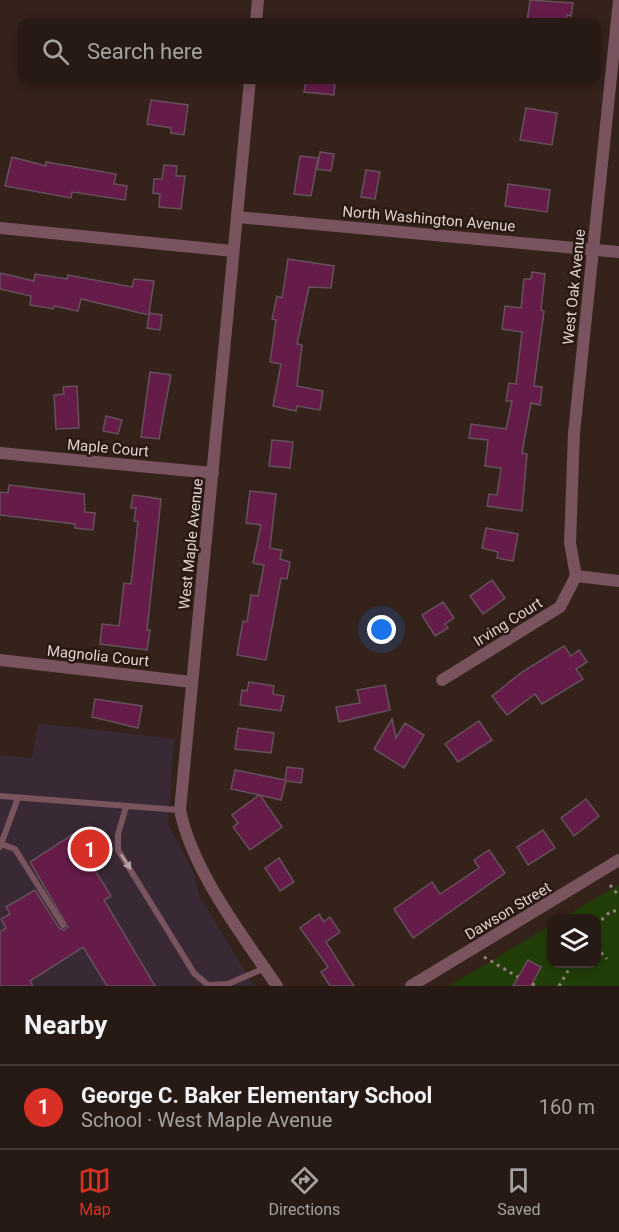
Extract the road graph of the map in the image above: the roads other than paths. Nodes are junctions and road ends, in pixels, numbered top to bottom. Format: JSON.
{"nodes":[{"id":1,"x":258,"y":0,"type":"edge"},
{"id":2,"x":619,"y":0,"type":"edge"},
{"id":3,"x":256,"y":18,"type":"edge"},
{"id":4,"x":250,"y":84,"type":"edge"},
{"id":5,"x":237,"y":217,"type":"junction"},
{"id":6,"x":0,"y":228,"type":"edge"},
{"id":7,"x":592,"y":249,"type":"junction"},
{"id":8,"x":233,"y":251,"type":"junction"},
{"id":9,"x":619,"y":252,"type":"edge"},
{"id":10,"x":0,"y":453,"type":"edge"},
{"id":11,"x":213,"y":473,"type":"junction"},
{"id":12,"x":576,"y":576,"type":"junction"},
{"id":13,"x":619,"y":581,"type":"edge"},
{"id":14,"x":0,"y":660,"type":"edge"},
{"id":15,"x":442,"y":680,"type":"dead end"},
{"id":16,"x":192,"y":682,"type":"junction"},
{"id":17,"x":0,"y":796,"type":"edge"},
{"id":18,"x":18,"y":798,"type":"junction"},
{"id":19,"x":126,"y":807,"type":"junction"},
{"id":20,"x":180,"y":810,"type":"junction"},
{"id":21,"x":1,"y":846,"type":"edge"},
{"id":22,"x":619,"y":860,"type":"edge"},
{"id":23,"x":63,"y":925,"type":"dead end"},
{"id":24,"x":265,"y":968,"type":"junction"},
{"id":25,"x":209,"y":986,"type":"edge"},
{"id":26,"x":277,"y":986,"type":"edge"},
{"id":27,"x":411,"y":986,"type":"edge"}],
"edges":[{"from":1,"to":3,"type":"street"},
{"from":2,"to":7,"type":"street","name":"West Oak Avenue"},
{"from":4,"to":5,"type":"street","name":"West Maple Avenue"},
{"from":5,"to":7,"type":"street","name":"North Washington Avenue"},
{"from":5,"to":8,"type":"street","name":"West Maple Avenue"},
{"from":6,"to":8,"type":"street"},
{"from":7,"to":9,"type":"street","name":"North Washington Avenue"},
{"from":7,"to":12,"type":"street","name":"West Oak Avenue"},
{"from":8,"to":11,"type":"street","name":"West Maple Avenue"},
{"from":10,"to":11,"type":"street","name":"Maple Court"},
{"from":11,"to":16,"type":"street","name":"West Maple Avenue"},
{"from":12,"to":13,"type":"street"},
{"from":12,"to":15,"type":"street","name":"Irving Court"},
{"from":14,"to":16,"type":"street","name":"Magnolia Court"},
{"from":16,"to":20,"type":"street","name":"West Maple Avenue"},
{"from":17,"to":18,"type":"lane"},
{"from":18,"to":19,"type":"lane"},
{"from":18,"to":21,"type":"lane"},
{"from":19,"to":20,"type":"lane"},
{"from":19,"to":25,"type":"lane","one_way":true},
{"from":20,"to":24,"type":"street","name":"West Maple Avenue"},
{"from":21,"to":23,"type":"lane"},
{"from":22,"to":27,"type":"street","name":"Dawson Street"},
{"from":24,"to":25,"type":"lane"},
{"from":24,"to":26,"type":"street","name":"West Maple Avenue"}]}
